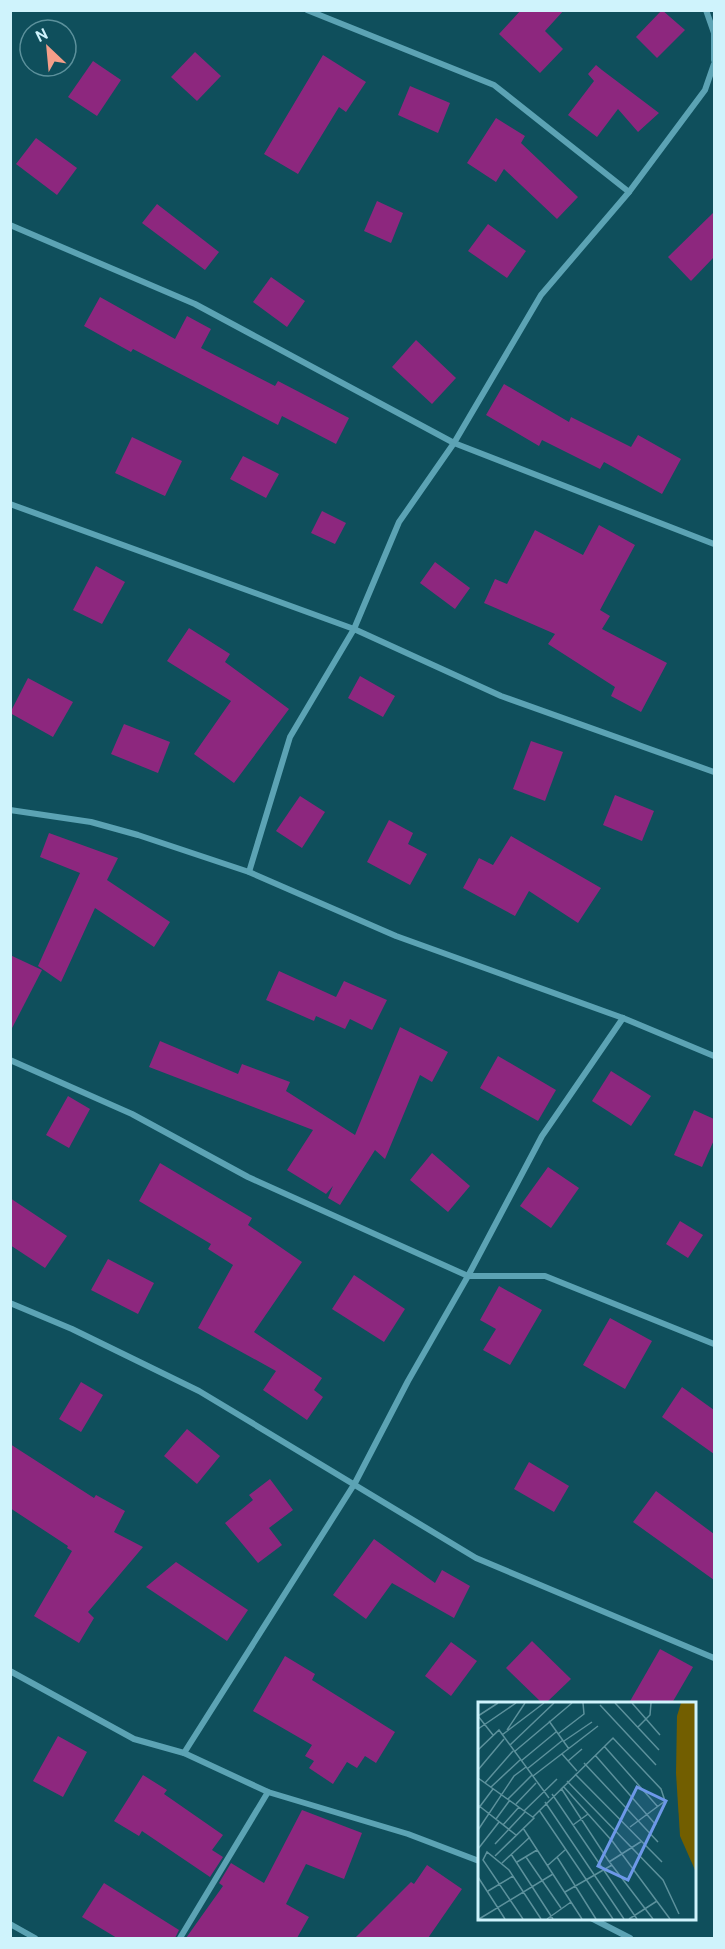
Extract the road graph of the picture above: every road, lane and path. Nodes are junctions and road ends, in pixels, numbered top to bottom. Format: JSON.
{"nodes":[{"id":1,"x":307,"y":10,"type":"edge"},
{"id":2,"x":706,"y":10,"type":"edge"},
{"id":3,"x":714,"y":62,"type":"edge"},
{"id":4,"x":628,"y":192,"type":"junction"},
{"id":5,"x":10,"y":225,"type":"edge"},
{"id":6,"x":454,"y":443,"type":"junction"},
{"id":7,"x":10,"y":504,"type":"edge"},
{"id":8,"x":714,"y":544,"type":"edge"},
{"id":9,"x":354,"y":629,"type":"junction"},
{"id":10,"x":714,"y":772,"type":"edge"},
{"id":11,"x":10,"y":810,"type":"edge"},
{"id":12,"x":249,"y":872,"type":"junction"},
{"id":13,"x":623,"y":1018,"type":"junction"},
{"id":14,"x":714,"y":1056,"type":"edge"},
{"id":15,"x":10,"y":1060,"type":"edge"},
{"id":16,"x":468,"y":1276,"type":"junction"},
{"id":17,"x":10,"y":1303,"type":"edge"},
{"id":18,"x":714,"y":1344,"type":"edge"},
{"id":19,"x":356,"y":1483,"type":"junction"},
{"id":20,"x":714,"y":1658,"type":"edge"},
{"id":21,"x":10,"y":1671,"type":"edge"},
{"id":22,"x":184,"y":1753,"type":"junction"},
{"id":23,"x":268,"y":1792,"type":"junction"},
{"id":24,"x":478,"y":1861,"type":"edge"},
{"id":25,"x":595,"y":1919,"type":"edge"},
{"id":26,"x":10,"y":1924,"type":"edge"},
{"id":27,"x":35,"y":1938,"type":"edge"},
{"id":28,"x":180,"y":1938,"type":"edge"},
{"id":29,"x":630,"y":1938,"type":"edge"}],
"edges":[{"from":1,"to":4,"type":"street"},
{"from":2,"to":3,"type":"street"},
{"from":3,"to":4,"type":"street"},
{"from":4,"to":6,"type":"street"},
{"from":5,"to":6,"type":"street"},
{"from":6,"to":8,"type":"street"},
{"from":6,"to":9,"type":"street"},
{"from":7,"to":9,"type":"street"},
{"from":9,"to":10,"type":"street"},
{"from":9,"to":12,"type":"street"},
{"from":11,"to":12,"type":"street"},
{"from":12,"to":13,"type":"street"},
{"from":13,"to":14,"type":"street"},
{"from":13,"to":16,"type":"street"},
{"from":15,"to":16,"type":"street"},
{"from":16,"to":18,"type":"street"},
{"from":16,"to":19,"type":"street"},
{"from":17,"to":19,"type":"street"},
{"from":19,"to":20,"type":"street"},
{"from":19,"to":22,"type":"street"},
{"from":21,"to":22,"type":"street"},
{"from":22,"to":23,"type":"street"},
{"from":23,"to":24,"type":"street"},
{"from":23,"to":28,"type":"street"},
{"from":25,"to":29,"type":"street"},
{"from":26,"to":27,"type":"street"}]}
